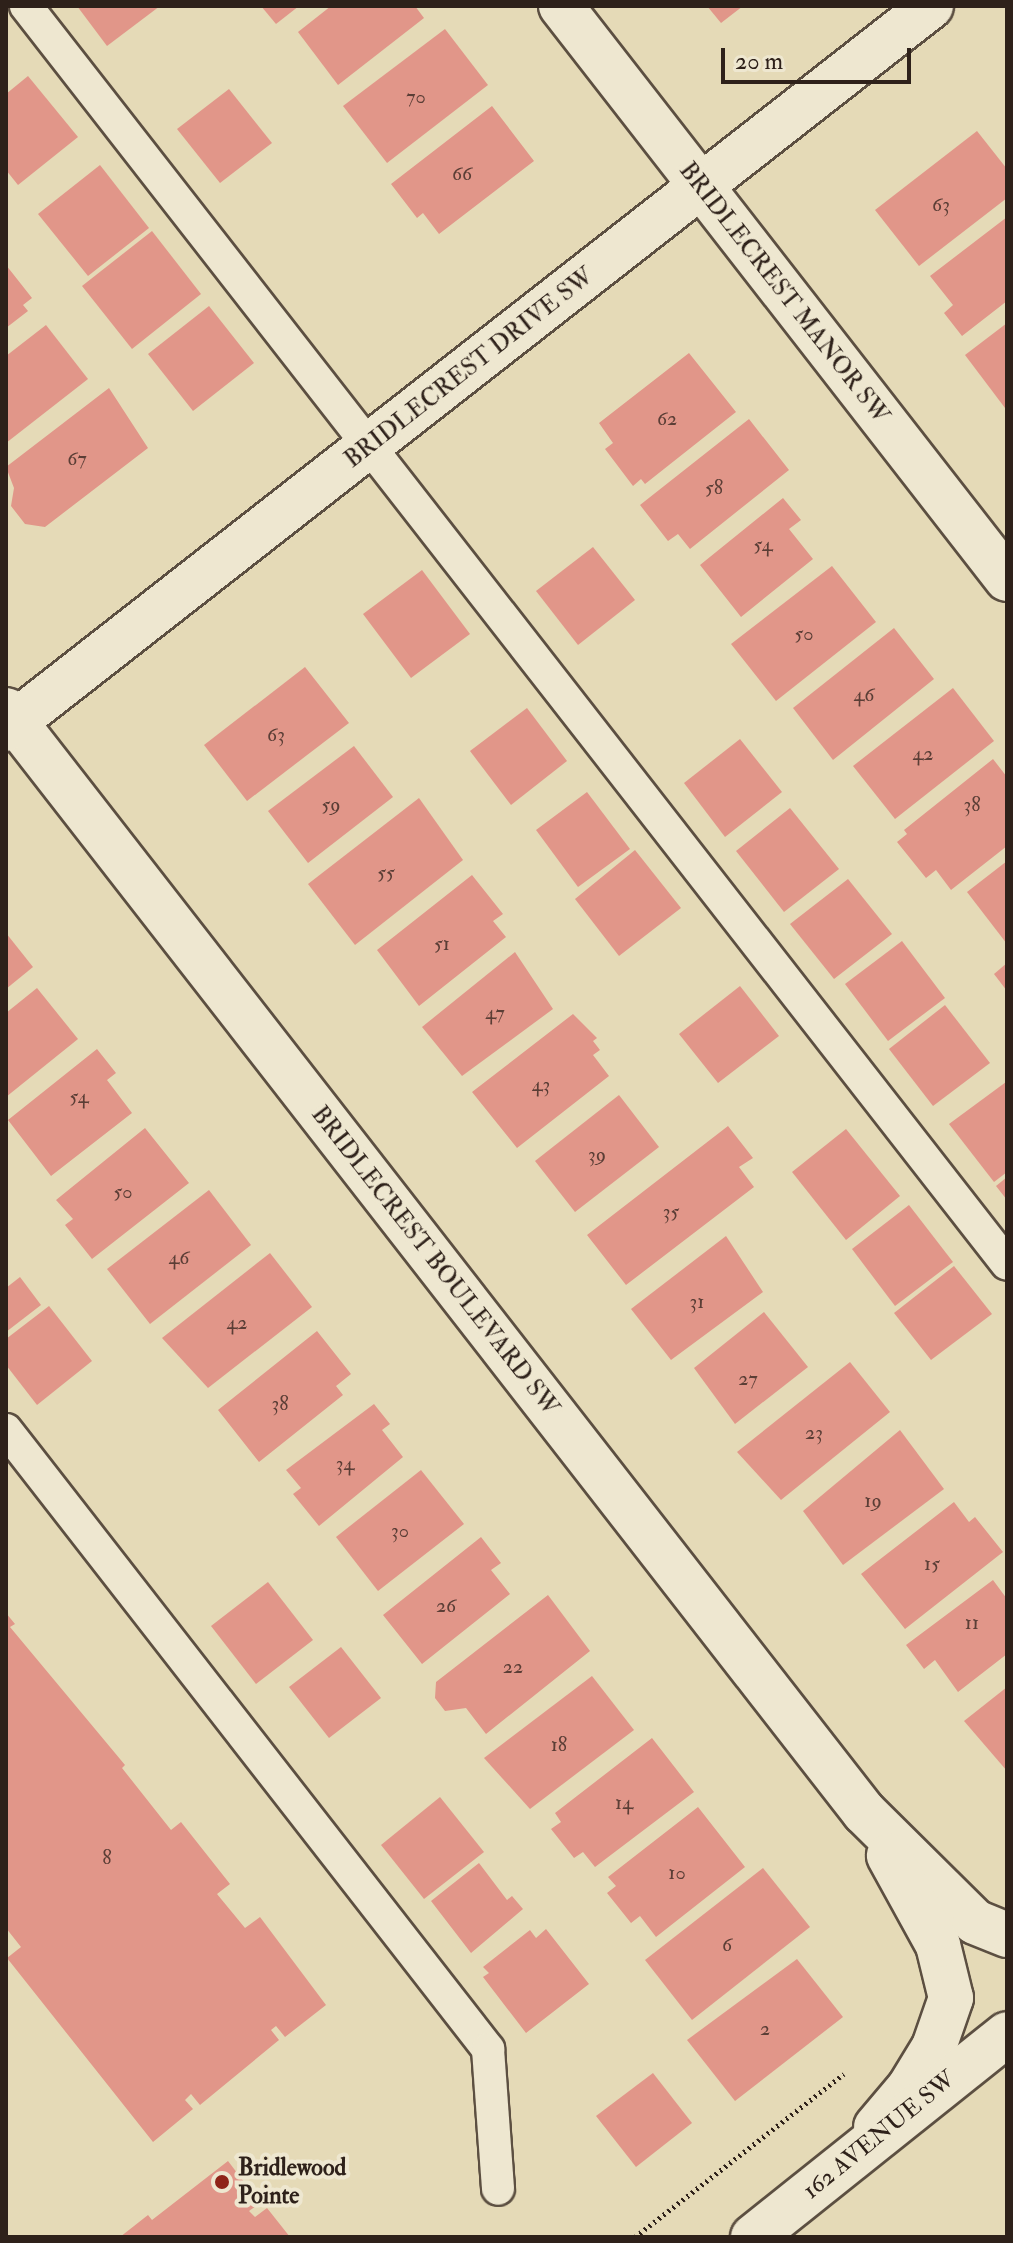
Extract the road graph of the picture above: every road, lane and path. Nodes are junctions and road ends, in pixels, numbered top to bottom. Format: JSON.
{"nodes":[{"id":1,"x":26,"y":6,"type":"edge"},
{"id":2,"x":561,"y":6,"type":"edge"},
{"id":3,"x":931,"y":6,"type":"edge"},
{"id":4,"x":700,"y":186,"type":"junction"},
{"id":5,"x":369,"y":446,"type":"junction"},
{"id":6,"x":1007,"y":579,"type":"edge"},
{"id":7,"x":9,"y":720,"type":"edge"},
{"id":8,"x":1007,"y":1264,"type":"edge"},
{"id":9,"x":6,"y":1430,"type":"edge"},
{"id":10,"x":864,"y":1812,"type":"junction"},
{"id":11,"x":1007,"y":1935,"type":"edge"},
{"id":12,"x":1007,"y":2034,"type":"edge"},
{"id":13,"x":855,"y":2065,"type":"dead end"},
{"id":14,"x":849,"y":2158,"type":"junction"},
{"id":15,"x":498,"y":2189,"type":"dead end"},
{"id":16,"x":635,"y":2237,"type":"edge"},
{"id":17,"x":753,"y":2237,"type":"edge"}],
"edges":[{"from":1,"to":5,"type":"lane"},
{"from":2,"to":4,"type":"street","name":"BRIDLECREST MANOR SW"},
{"from":3,"to":4,"type":"street","name":"BRIDLECREST DRIVE SW"},
{"from":4,"to":5,"type":"street","name":"BRIDLECREST DRIVE SW"},
{"from":4,"to":6,"type":"street","name":"BRIDLECREST MANOR SW"},
{"from":5,"to":7,"type":"street","name":"BRIDLECREST DRIVE SW"},
{"from":5,"to":8,"type":"lane"},
{"from":7,"to":10,"type":"street","name":"BRIDLECREST BOULEVARD SW"},
{"from":9,"to":15,"type":"lane"},
{"from":10,"to":11,"type":"street"},
{"from":10,"to":14,"type":"street"},
{"from":12,"to":14,"type":"street","name":"162 AVENUE SW"},
{"from":13,"to":16,"type":"path"},
{"from":14,"to":17,"type":"street","name":"162 AVENUE SW"}]}
